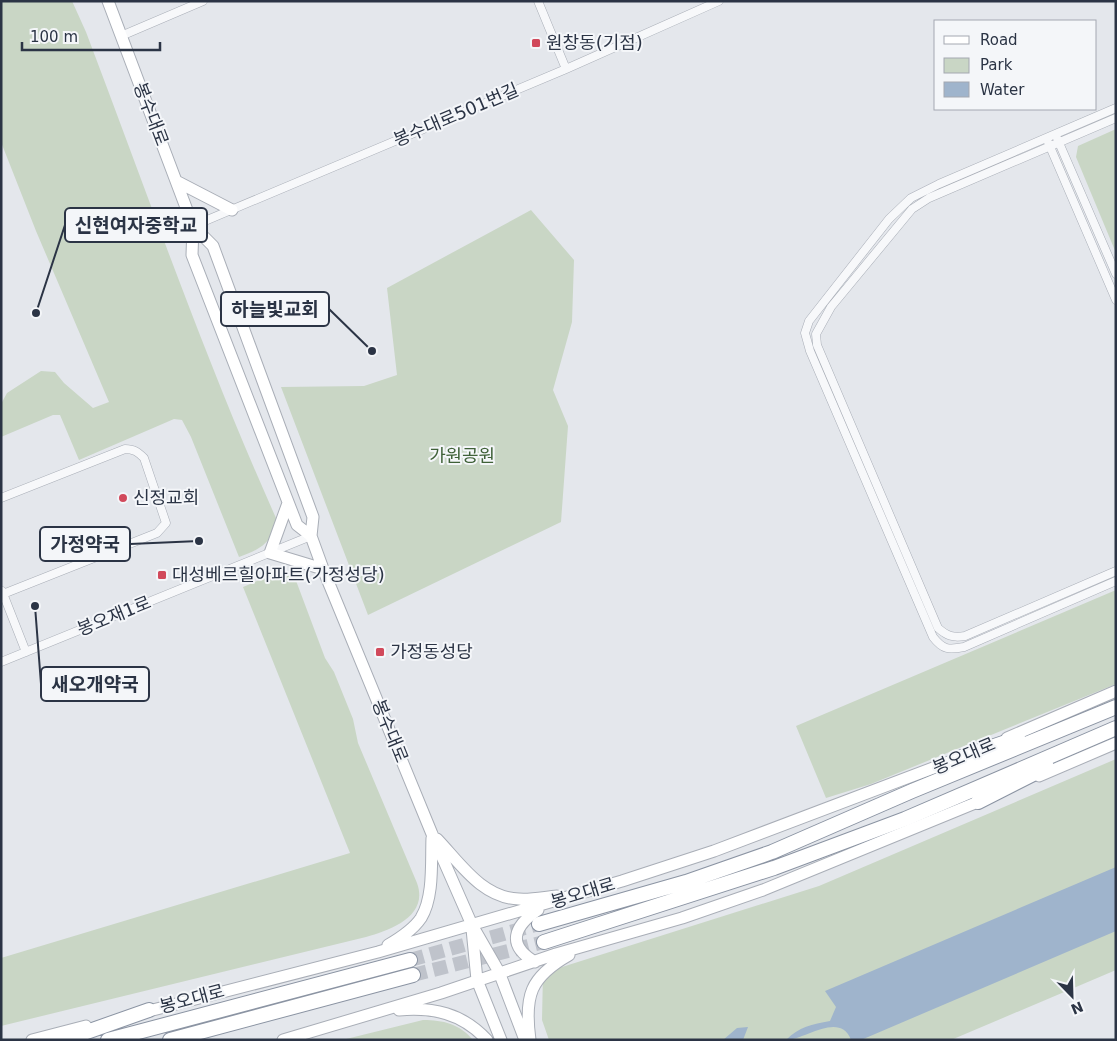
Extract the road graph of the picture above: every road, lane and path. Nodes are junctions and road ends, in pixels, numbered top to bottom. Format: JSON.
{"nodes":[{"id":1,"x":108,"y":1,"type":"edge"},
{"id":2,"x":203,"y":1,"type":"edge"},
{"id":3,"x":538,"y":1,"type":"edge"},
{"id":4,"x":719,"y":1,"type":"edge"},
{"id":5,"x":708,"y":4,"type":"edge"},
{"id":6,"x":121,"y":36,"type":"junction"},
{"id":7,"x":566,"y":69,"type":"junction"},
{"id":8,"x":1116,"y":108,"type":"edge"},
{"id":9,"x":1116,"y":118,"type":"edge"},
{"id":10,"x":1056,"y":134,"type":"junction"},
{"id":11,"x":1046,"y":138,"type":"junction"},
{"id":12,"x":1060,"y":143,"type":"junction"},
{"id":13,"x":1050,"y":147,"type":"junction"},
{"id":14,"x":176,"y":182,"type":"junction"},
{"id":15,"x":232,"y":210,"type":"junction"},
{"id":16,"x":192,"y":226,"type":"junction"},
{"id":17,"x":1116,"y":274,"type":"edge"},
{"id":18,"x":1116,"y":300,"type":"edge"},
{"id":19,"x":1,"y":498,"type":"edge"},
{"id":20,"x":288,"y":504,"type":"junction"},
{"id":21,"x":311,"y":536,"type":"junction"},
{"id":22,"x":270,"y":553,"type":"junction"},
{"id":23,"x":323,"y":569,"type":"junction"},
{"id":24,"x":1116,"y":571,"type":"edge"},
{"id":25,"x":1116,"y":581,"type":"edge"},
{"id":26,"x":2,"y":592,"type":"edge"},
{"id":27,"x":26,"y":652,"type":"junction"},
{"id":28,"x":1,"y":662,"type":"edge"},
{"id":29,"x":1116,"y":691,"type":"edge"},
{"id":30,"x":1116,"y":706,"type":"edge"},
{"id":31,"x":1116,"y":730,"type":"edge"},
{"id":32,"x":1116,"y":743,"type":"edge"},
{"id":33,"x":956,"y":759,"type":"junction"},
{"id":34,"x":978,"y":802,"type":"junction"},
{"id":35,"x":432,"y":834,"type":"junction"},
{"id":36,"x":574,"y":895,"type":"junction"},
{"id":37,"x":545,"y":904,"type":"junction"},
{"id":38,"x":539,"y":924,"type":"tunnel mouth"},
{"id":39,"x":472,"y":925,"type":"junction"},
{"id":40,"x":544,"y":942,"type":"tunnel mouth"},
{"id":41,"x":586,"y":946,"type":"junction"},
{"id":42,"x":378,"y":952,"type":"junction"},
{"id":43,"x":410,"y":960,"type":"tunnel mouth"},
{"id":44,"x":535,"y":962,"type":"junction"},
{"id":45,"x":499,"y":972,"type":"junction"},
{"id":46,"x":413,"y":975,"type":"tunnel mouth"},
{"id":47,"x":477,"y":980,"type":"junction"},
{"id":48,"x":149,"y":1010,"type":"junction"},
{"id":49,"x":372,"y":1012,"type":"junction"},
{"id":50,"x":32,"y":1040,"type":"edge"},
{"id":51,"x":64,"y":1040,"type":"edge"},
{"id":52,"x":108,"y":1040,"type":"edge"},
{"id":53,"x":170,"y":1040,"type":"edge"},
{"id":54,"x":283,"y":1040,"type":"edge"},
{"id":55,"x":486,"y":1040,"type":"edge"},
{"id":56,"x":502,"y":1040,"type":"edge"},
{"id":57,"x":525,"y":1040,"type":"edge"},
{"id":58,"x":530,"y":1040,"type":"edge"}],
"edges":[{"from":1,"to":6,"type":"main road","name":"봉수대로"},
{"from":2,"to":6,"type":"street"},
{"from":3,"to":7,"type":"street"},
{"from":4,"to":5,"type":"street","name":"봉수대로501번길"},
{"from":5,"to":7,"type":"street","name":"봉수대로501번길"},
{"from":6,"to":14,"type":"main road","name":"봉수대로"},
{"from":7,"to":15,"type":"street","name":"봉수대로501번길"},
{"from":8,"to":10,"type":"street"},
{"from":9,"to":12,"type":"street"},
{"from":10,"to":11,"type":"street"},
{"from":10,"to":12,"type":"street"},
{"from":11,"to":13,"type":"street"},
{"from":11,"to":25,"type":"street"},
{"from":12,"to":13,"type":"street"},
{"from":12,"to":17,"type":"street"},
{"from":13,"to":18,"type":"street"},
{"from":13,"to":24,"type":"street"},
{"from":14,"to":15,"type":"main road"},
{"from":14,"to":16,"type":"main road","name":"봉수대로"},
{"from":15,"to":16,"type":"street","name":"봉수대로501번길"},
{"from":16,"to":20,"type":"main road","name":"봉수대로"},
{"from":16,"to":21,"type":"main road","name":"봉수대로"},
{"from":19,"to":26,"type":"street"},
{"from":20,"to":21,"type":"main road","name":"봉수대로"},
{"from":20,"to":22,"type":"main road"},
{"from":21,"to":22,"type":"street","name":"봉오재1로"},
{"from":21,"to":23,"type":"main road","name":"봉수대로"},
{"from":22,"to":23,"type":"main road"},
{"from":22,"to":27,"type":"street","name":"봉오재1로"},
{"from":23,"to":35,"type":"main road","name":"봉수대로"},
{"from":26,"to":27,"type":"street"},
{"from":27,"to":28,"type":"street","name":"봉오재1로"},
{"from":29,"to":33,"type":"main road","name":"봉오대로"},
{"from":30,"to":33,"type":"highway"},
{"from":30,"to":38,"type":"highway","name":"봉오대로"},
{"from":31,"to":34,"type":"highway"},
{"from":31,"to":40,"type":"highway","name":"봉오대로"},
{"from":32,"to":34,"type":"main road"},
{"from":33,"to":36,"type":"main road","name":"봉오대로"},
{"from":34,"to":41,"type":"main road"},
{"from":35,"to":36,"type":"main road"},
{"from":35,"to":39,"type":"main road","name":"봉수대로"},
{"from":35,"to":42,"type":"main road"},
{"from":36,"to":37,"type":"main road","name":"봉오대로"},
{"from":37,"to":39,"type":"main road","name":"봉오대로"},
{"from":37,"to":44,"type":"main road"},
{"from":39,"to":42,"type":"main road","name":"봉오대로"},
{"from":39,"to":45,"type":"main road","name":"봉수대로"},
{"from":39,"to":47,"type":"main road","name":"봉수대로"},
{"from":41,"to":44,"type":"main road"},
{"from":41,"to":58,"type":"main road"},
{"from":42,"to":48,"type":"main road","name":"봉오대로"},
{"from":43,"to":52,"type":"highway","name":"봉오대로"},
{"from":44,"to":45,"type":"main road"},
{"from":45,"to":47,"type":"main road"},
{"from":45,"to":57,"type":"main road","name":"봉수대로"},
{"from":46,"to":53,"type":"highway","name":"봉오대로"},
{"from":47,"to":49,"type":"main road"},
{"from":47,"to":56,"type":"main road","name":"봉수대로"},
{"from":48,"to":50,"type":"main road","name":"봉오대로"},
{"from":48,"to":51,"type":"highway"},
{"from":49,"to":54,"type":"main road"},
{"from":49,"to":55,"type":"main road"}]}
